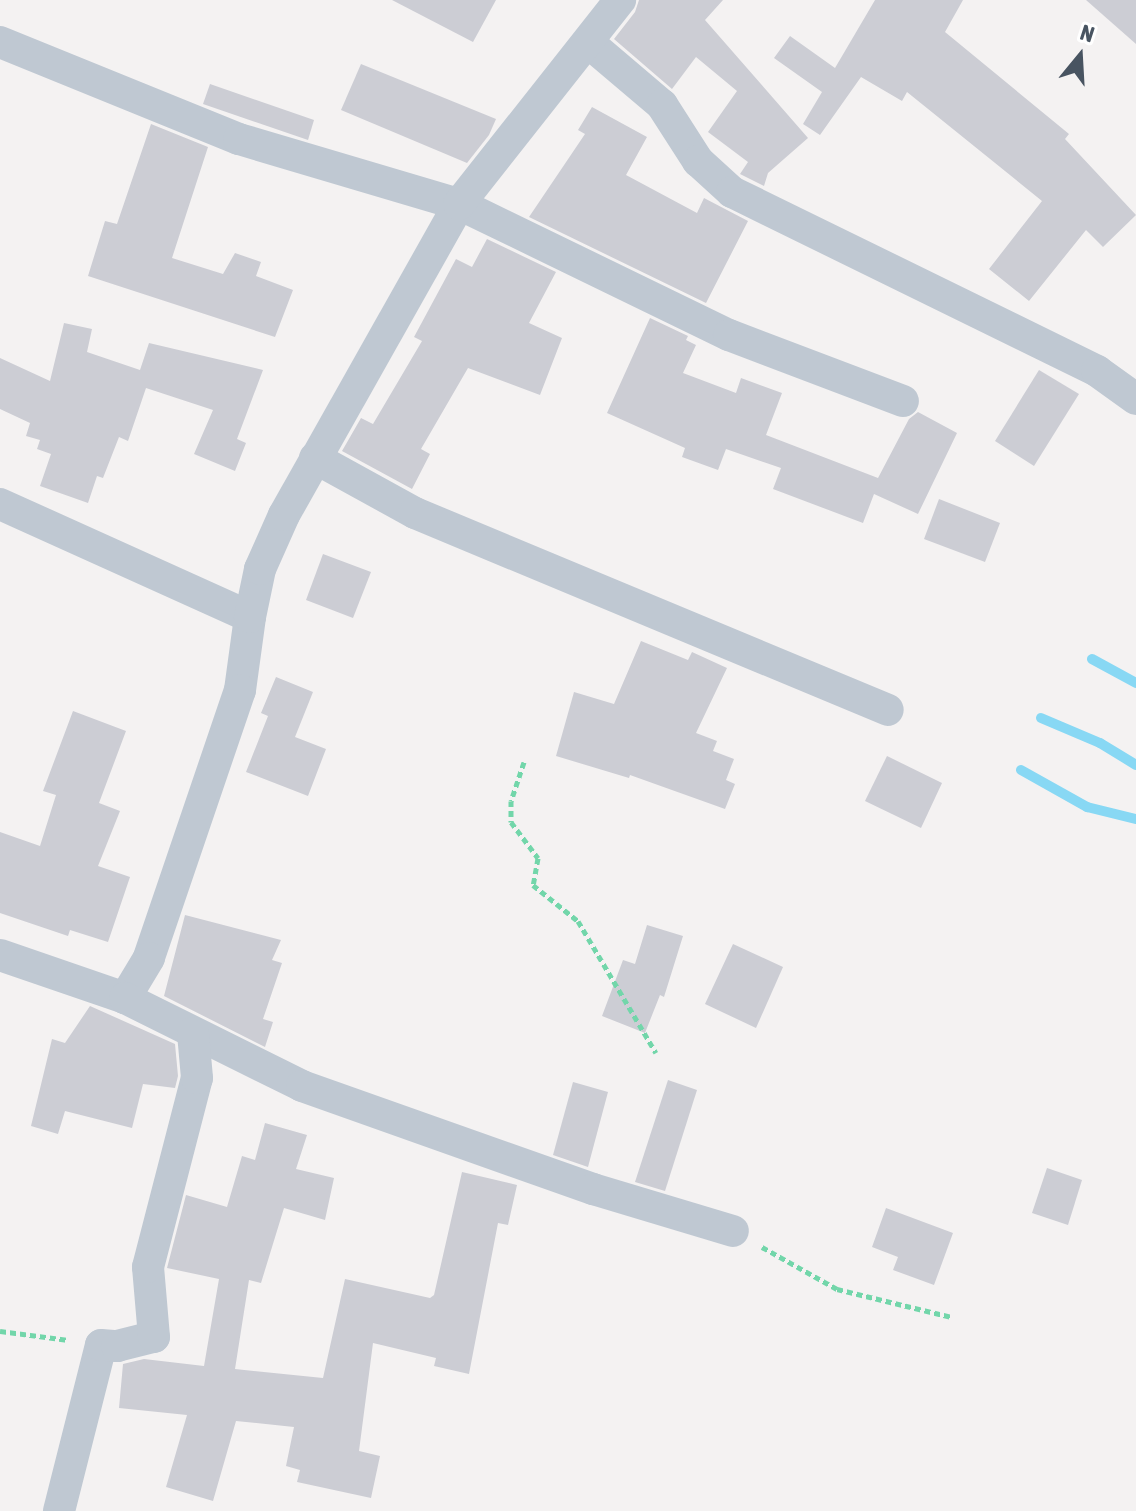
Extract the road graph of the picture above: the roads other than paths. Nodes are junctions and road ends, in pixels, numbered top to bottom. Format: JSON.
{"nodes":[{"id":1,"x":620,"y":0,"type":"edge"},
{"id":2,"x":0,"y":42,"type":"edge"},
{"id":3,"x":589,"y":43,"type":"junction"},
{"id":4,"x":459,"y":204,"type":"junction"},
{"id":5,"x":1136,"y":399,"type":"edge"},
{"id":6,"x":903,"y":401,"type":"dead end"},
{"id":7,"x":315,"y":458,"type":"junction"},
{"id":8,"x":0,"y":504,"type":"edge"},
{"id":9,"x":250,"y":617,"type":"junction"},
{"id":10,"x":888,"y":710,"type":"dead end"},
{"id":11,"x":0,"y":955,"type":"edge"},
{"id":12,"x":125,"y":998,"type":"junction"},
{"id":13,"x":193,"y":1033,"type":"junction"},
{"id":14,"x":733,"y":1231,"type":"road end"},
{"id":15,"x":59,"y":1511,"type":"edge"}],
"edges":[{"from":1,"to":3,"type":"street"},
{"from":2,"to":4,"type":"street"},
{"from":3,"to":4,"type":"street"},
{"from":3,"to":5,"type":"street"},
{"from":4,"to":6,"type":"street"},
{"from":4,"to":7,"type":"street"},
{"from":7,"to":9,"type":"street"},
{"from":7,"to":10,"type":"street"},
{"from":8,"to":9,"type":"street"},
{"from":9,"to":12,"type":"street"},
{"from":11,"to":12,"type":"street"},
{"from":12,"to":13,"type":"street"},
{"from":13,"to":14,"type":"street"},
{"from":13,"to":15,"type":"street"}]}
